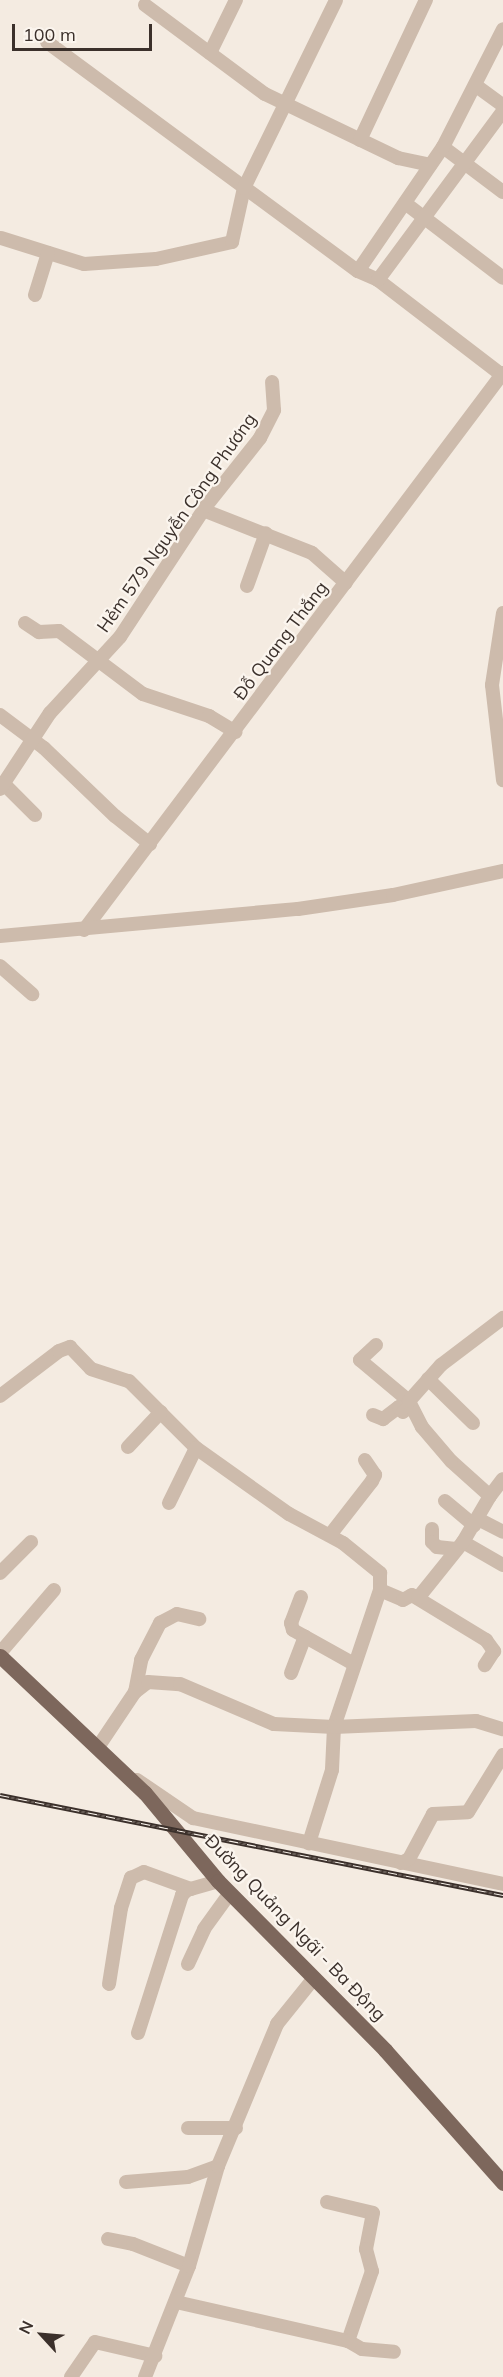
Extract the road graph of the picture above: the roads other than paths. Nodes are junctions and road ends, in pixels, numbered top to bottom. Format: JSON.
{"nodes":[{"id":1,"x":236,"y":0,"type":"edge"},
{"id":2,"x":336,"y":0,"type":"edge"},
{"id":3,"x":426,"y":0,"type":"edge"},
{"id":4,"x":145,"y":5,"type":"dead end"},
{"id":5,"x":503,"y":29,"type":"edge"},
{"id":6,"x":47,"y":42,"type":"dead end"},
{"id":7,"x":210,"y":53,"type":"junction"},
{"id":8,"x":475,"y":85,"type":"junction"},
{"id":9,"x":287,"y":103,"type":"junction"},
{"id":10,"x":503,"y":105,"type":"edge"},
{"id":11,"x":503,"y":111,"type":"edge"},
{"id":12,"x":360,"y":140,"type":"junction"},
{"id":13,"x":443,"y":147,"type":"junction"},
{"id":14,"x":465,"y":163,"type":"junction"},
{"id":15,"x":430,"y":165,"type":"junction"},
{"id":16,"x":244,"y":188,"type":"junction"},
{"id":17,"x":503,"y":192,"type":"edge"},
{"id":18,"x":405,"y":203,"type":"junction"},
{"id":19,"x":424,"y":217,"type":"junction"},
{"id":20,"x":1,"y":238,"type":"edge"},
{"id":21,"x":48,"y":253,"type":"junction"},
{"id":22,"x":358,"y":272,"type":"junction"},
{"id":23,"x":503,"y":278,"type":"edge"},
{"id":24,"x":378,"y":280,"type":"junction"},
{"id":25,"x":35,"y":295,"type":"dead end"},
{"id":26,"x":502,"y":374,"type":"edge"},
{"id":27,"x":272,"y":382,"type":"dead end"},
{"id":28,"x":203,"y":510,"type":"junction"},
{"id":29,"x":266,"y":533,"type":"junction"},
{"id":30,"x":346,"y":583,"type":"junction"},
{"id":31,"x":247,"y":586,"type":"dead end"},
{"id":32,"x":503,"y":613,"type":"edge"},
{"id":33,"x":25,"y":623,"type":"dead end"},
{"id":34,"x":99,"y":664,"type":"junction"},
{"id":35,"x":0,"y":715,"type":"edge"},
{"id":36,"x":236,"y":732,"type":"junction"},
{"id":37,"x":33,"y":740,"type":"junction"},
{"id":38,"x":503,"y":780,"type":"edge"},
{"id":39,"x":2,"y":787,"type":"edge"},
{"id":40,"x":35,"y":815,"type":"dead end"},
{"id":41,"x":150,"y":844,"type":"junction"},
{"id":42,"x":503,"y":870,"type":"edge"},
{"id":43,"x":84,"y":930,"type":"junction"},
{"id":44,"x":0,"y":936,"type":"edge"},
{"id":45,"x":0,"y":966,"type":"edge"},
{"id":46,"x":32,"y":994,"type":"dead end"},
{"id":47,"x":503,"y":1318,"type":"edge"},
{"id":48,"x":376,"y":1345,"type":"dead end"},
{"id":49,"x":428,"y":1379,"type":"junction"},
{"id":50,"x":0,"y":1396,"type":"edge"},
{"id":51,"x":409,"y":1404,"type":"junction"},
{"id":52,"x":161,"y":1412,"type":"junction"},
{"id":53,"x":373,"y":1415,"type":"dead end"},
{"id":54,"x":473,"y":1423,"type":"dead end"},
{"id":55,"x":128,"y":1447,"type":"dead end"},
{"id":56,"x":196,"y":1448,"type":"junction"},
{"id":57,"x":365,"y":1460,"type":"dead end"},
{"id":58,"x":503,"y":1479,"type":"edge"},
{"id":59,"x":490,"y":1496,"type":"junction"},
{"id":60,"x":445,"y":1501,"type":"dead end"},
{"id":61,"x":169,"y":1503,"type":"dead end"},
{"id":62,"x":476,"y":1522,"type":"junction"},
{"id":63,"x":432,"y":1529,"type":"dead end"},
{"id":64,"x":503,"y":1532,"type":"edge"},
{"id":65,"x":330,"y":1535,"type":"junction"},
{"id":66,"x":31,"y":1542,"type":"dead end"},
{"id":67,"x":459,"y":1546,"type":"junction"},
{"id":68,"x":503,"y":1565,"type":"edge"},
{"id":69,"x":0,"y":1573,"type":"edge"},
{"id":70,"x":54,"y":1590,"type":"dead end"},
{"id":71,"x":380,"y":1590,"type":"junction"},
{"id":72,"x":301,"y":1597,"type":"dead end"},
{"id":73,"x":418,"y":1598,"type":"junction"},
{"id":74,"x":199,"y":1619,"type":"dead end"},
{"id":75,"x":305,"y":1637,"type":"junction"},
{"id":76,"x":0,"y":1654,"type":"edge"},
{"id":77,"x":354,"y":1664,"type":"junction"},
{"id":78,"x":485,"y":1665,"type":"dead end"},
{"id":79,"x":291,"y":1672,"type":"dead end"},
{"id":80,"x":135,"y":1692,"type":"junction"},
{"id":81,"x":334,"y":1727,"type":"junction"},
{"id":82,"x":503,"y":1729,"type":"edge"},
{"id":83,"x":98,"y":1747,"type":"junction"},
{"id":84,"x":503,"y":1755,"type":"edge"},
{"id":85,"x":124,"y":1774,"type":"junction"},
{"id":86,"x":309,"y":1843,"type":"junction"},
{"id":87,"x":401,"y":1863,"type":"junction"},
{"id":88,"x":218,"y":1881,"type":"junction"},
{"id":89,"x":503,"y":1884,"type":"edge"},
{"id":90,"x":191,"y":1889,"type":"junction"},
{"id":91,"x":230,"y":1893,"type":"junction"},
{"id":92,"x":189,"y":1964,"type":"dead end"},
{"id":93,"x":314,"y":1978,"type":"junction"},
{"id":94,"x":109,"y":1984,"type":"dead end"},
{"id":95,"x":138,"y":2033,"type":"dead end"},
{"id":96,"x":188,"y":2128,"type":"dead end"},
{"id":97,"x":236,"y":2128,"type":"junction"},
{"id":98,"x":218,"y":2166,"type":"junction"},
{"id":99,"x":126,"y":2182,"type":"dead end"},
{"id":100,"x":503,"y":2183,"type":"edge"},
{"id":101,"x":327,"y":2202,"type":"dead end"},
{"id":102,"x":108,"y":2239,"type":"dead end"},
{"id":103,"x":189,"y":2266,"type":"junction"},
{"id":104,"x":176,"y":2302,"type":"junction"},
{"id":105,"x":348,"y":2341,"type":"junction"},
{"id":106,"x":394,"y":2352,"type":"dead end"},
{"id":107,"x":155,"y":2356,"type":"junction"},
{"id":108,"x":71,"y":2377,"type":"edge"},
{"id":109,"x":145,"y":2377,"type":"edge"}],
"edges":[{"from":1,"to":7,"type":"street"},
{"from":2,"to":9,"type":"street"},
{"from":3,"to":12,"type":"street"},
{"from":4,"to":7,"type":"street"},
{"from":5,"to":8,"type":"street"},
{"from":6,"to":16,"type":"street"},
{"from":7,"to":9,"type":"street"},
{"from":8,"to":10,"type":"street"},
{"from":8,"to":13,"type":"street"},
{"from":9,"to":12,"type":"street"},
{"from":9,"to":16,"type":"street"},
{"from":11,"to":14,"type":"street"},
{"from":12,"to":15,"type":"street"},
{"from":13,"to":14,"type":"street"},
{"from":13,"to":15,"type":"street"},
{"from":14,"to":17,"type":"street"},
{"from":14,"to":19,"type":"street"},
{"from":15,"to":18,"type":"street"},
{"from":16,"to":21,"type":"street"},
{"from":16,"to":22,"type":"street"},
{"from":18,"to":19,"type":"street"},
{"from":18,"to":22,"type":"street"},
{"from":19,"to":23,"type":"street"},
{"from":19,"to":24,"type":"street"},
{"from":20,"to":21,"type":"street"},
{"from":21,"to":25,"type":"street"},
{"from":22,"to":24,"type":"street"},
{"from":24,"to":26,"type":"street"},
{"from":26,"to":30,"type":"street","name":"Đỗ Quang Thắng"},
{"from":27,"to":28,"type":"street","name":"Hẻm 579 Nguyễn Công Phương"},
{"from":28,"to":29,"type":"street"},
{"from":28,"to":34,"type":"street","name":"Hẻm 579 Nguyễn Công Phương"},
{"from":29,"to":30,"type":"street"},
{"from":29,"to":31,"type":"street"},
{"from":30,"to":36,"type":"street","name":"Đỗ Quang Thắng"},
{"from":32,"to":38,"type":"street"},
{"from":33,"to":34,"type":"street"},
{"from":34,"to":36,"type":"street"},
{"from":34,"to":37,"type":"street","name":"Hẻm 579 Nguyễn Công Phương"},
{"from":35,"to":37,"type":"street"},
{"from":36,"to":41,"type":"street","name":"Đỗ Quang Thắng"},
{"from":37,"to":39,"type":"street","name":"Hẻm 579 Nguyễn Công Phương"},
{"from":37,"to":41,"type":"street"},
{"from":39,"to":40,"type":"street"},
{"from":41,"to":43,"type":"street","name":"Đỗ Quang Thắng"},
{"from":42,"to":43,"type":"street"},
{"from":43,"to":44,"type":"street"},
{"from":45,"to":46,"type":"street"},
{"from":47,"to":49,"type":"street"},
{"from":48,"to":51,"type":"street"},
{"from":49,"to":51,"type":"street"},
{"from":49,"to":54,"type":"street"},
{"from":50,"to":52,"type":"street"},
{"from":51,"to":53,"type":"street"},
{"from":51,"to":59,"type":"street"},
{"from":52,"to":55,"type":"street"},
{"from":52,"to":56,"type":"street"},
{"from":56,"to":61,"type":"street"},
{"from":56,"to":65,"type":"street"},
{"from":57,"to":65,"type":"street"},
{"from":58,"to":59,"type":"street"},
{"from":59,"to":62,"type":"street"},
{"from":60,"to":62,"type":"street"},
{"from":62,"to":64,"type":"street"},
{"from":62,"to":67,"type":"street"},
{"from":63,"to":67,"type":"street"},
{"from":65,"to":71,"type":"street"},
{"from":66,"to":69,"type":"street"},
{"from":67,"to":68,"type":"street"},
{"from":67,"to":73,"type":"street"},
{"from":70,"to":76,"type":"street"},
{"from":71,"to":73,"type":"street"},
{"from":71,"to":77,"type":"street"},
{"from":72,"to":75,"type":"street"},
{"from":73,"to":78,"type":"street"},
{"from":74,"to":80,"type":"street"},
{"from":75,"to":77,"type":"street"},
{"from":75,"to":79,"type":"street"},
{"from":76,"to":83,"type":"main road","name":"Đường Quảng Ngãi - Ba Động"},
{"from":77,"to":81,"type":"street"},
{"from":80,"to":81,"type":"street"},
{"from":80,"to":83,"type":"street"},
{"from":81,"to":82,"type":"street"},
{"from":81,"to":86,"type":"street"},
{"from":83,"to":85,"type":"main road","name":"Đường Quảng Ngãi - Ba Động"},
{"from":84,"to":87,"type":"street"},
{"from":85,"to":86,"type":"street"},
{"from":85,"to":88,"type":"main road","name":"Đường Quảng Ngãi - Ba Động"},
{"from":86,"to":87,"type":"street"},
{"from":87,"to":89,"type":"street"},
{"from":88,"to":90,"type":"street"},
{"from":88,"to":91,"type":"main road","name":"Đường Quảng Ngãi - Ba Động"},
{"from":90,"to":94,"type":"street"},
{"from":90,"to":95,"type":"street"},
{"from":91,"to":92,"type":"street"},
{"from":91,"to":93,"type":"main road","name":"Đường Quảng Ngãi - Ba Động"},
{"from":93,"to":97,"type":"street"},
{"from":93,"to":100,"type":"main road","name":"Đường Quảng Ngãi - Ba Động"},
{"from":96,"to":97,"type":"street"},
{"from":97,"to":98,"type":"street"},
{"from":98,"to":99,"type":"street"},
{"from":98,"to":103,"type":"street"},
{"from":101,"to":105,"type":"street"},
{"from":102,"to":103,"type":"street"},
{"from":103,"to":104,"type":"street"},
{"from":104,"to":105,"type":"street"},
{"from":104,"to":107,"type":"street"},
{"from":105,"to":106,"type":"street"},
{"from":107,"to":108,"type":"street"},
{"from":107,"to":109,"type":"street"}]}
